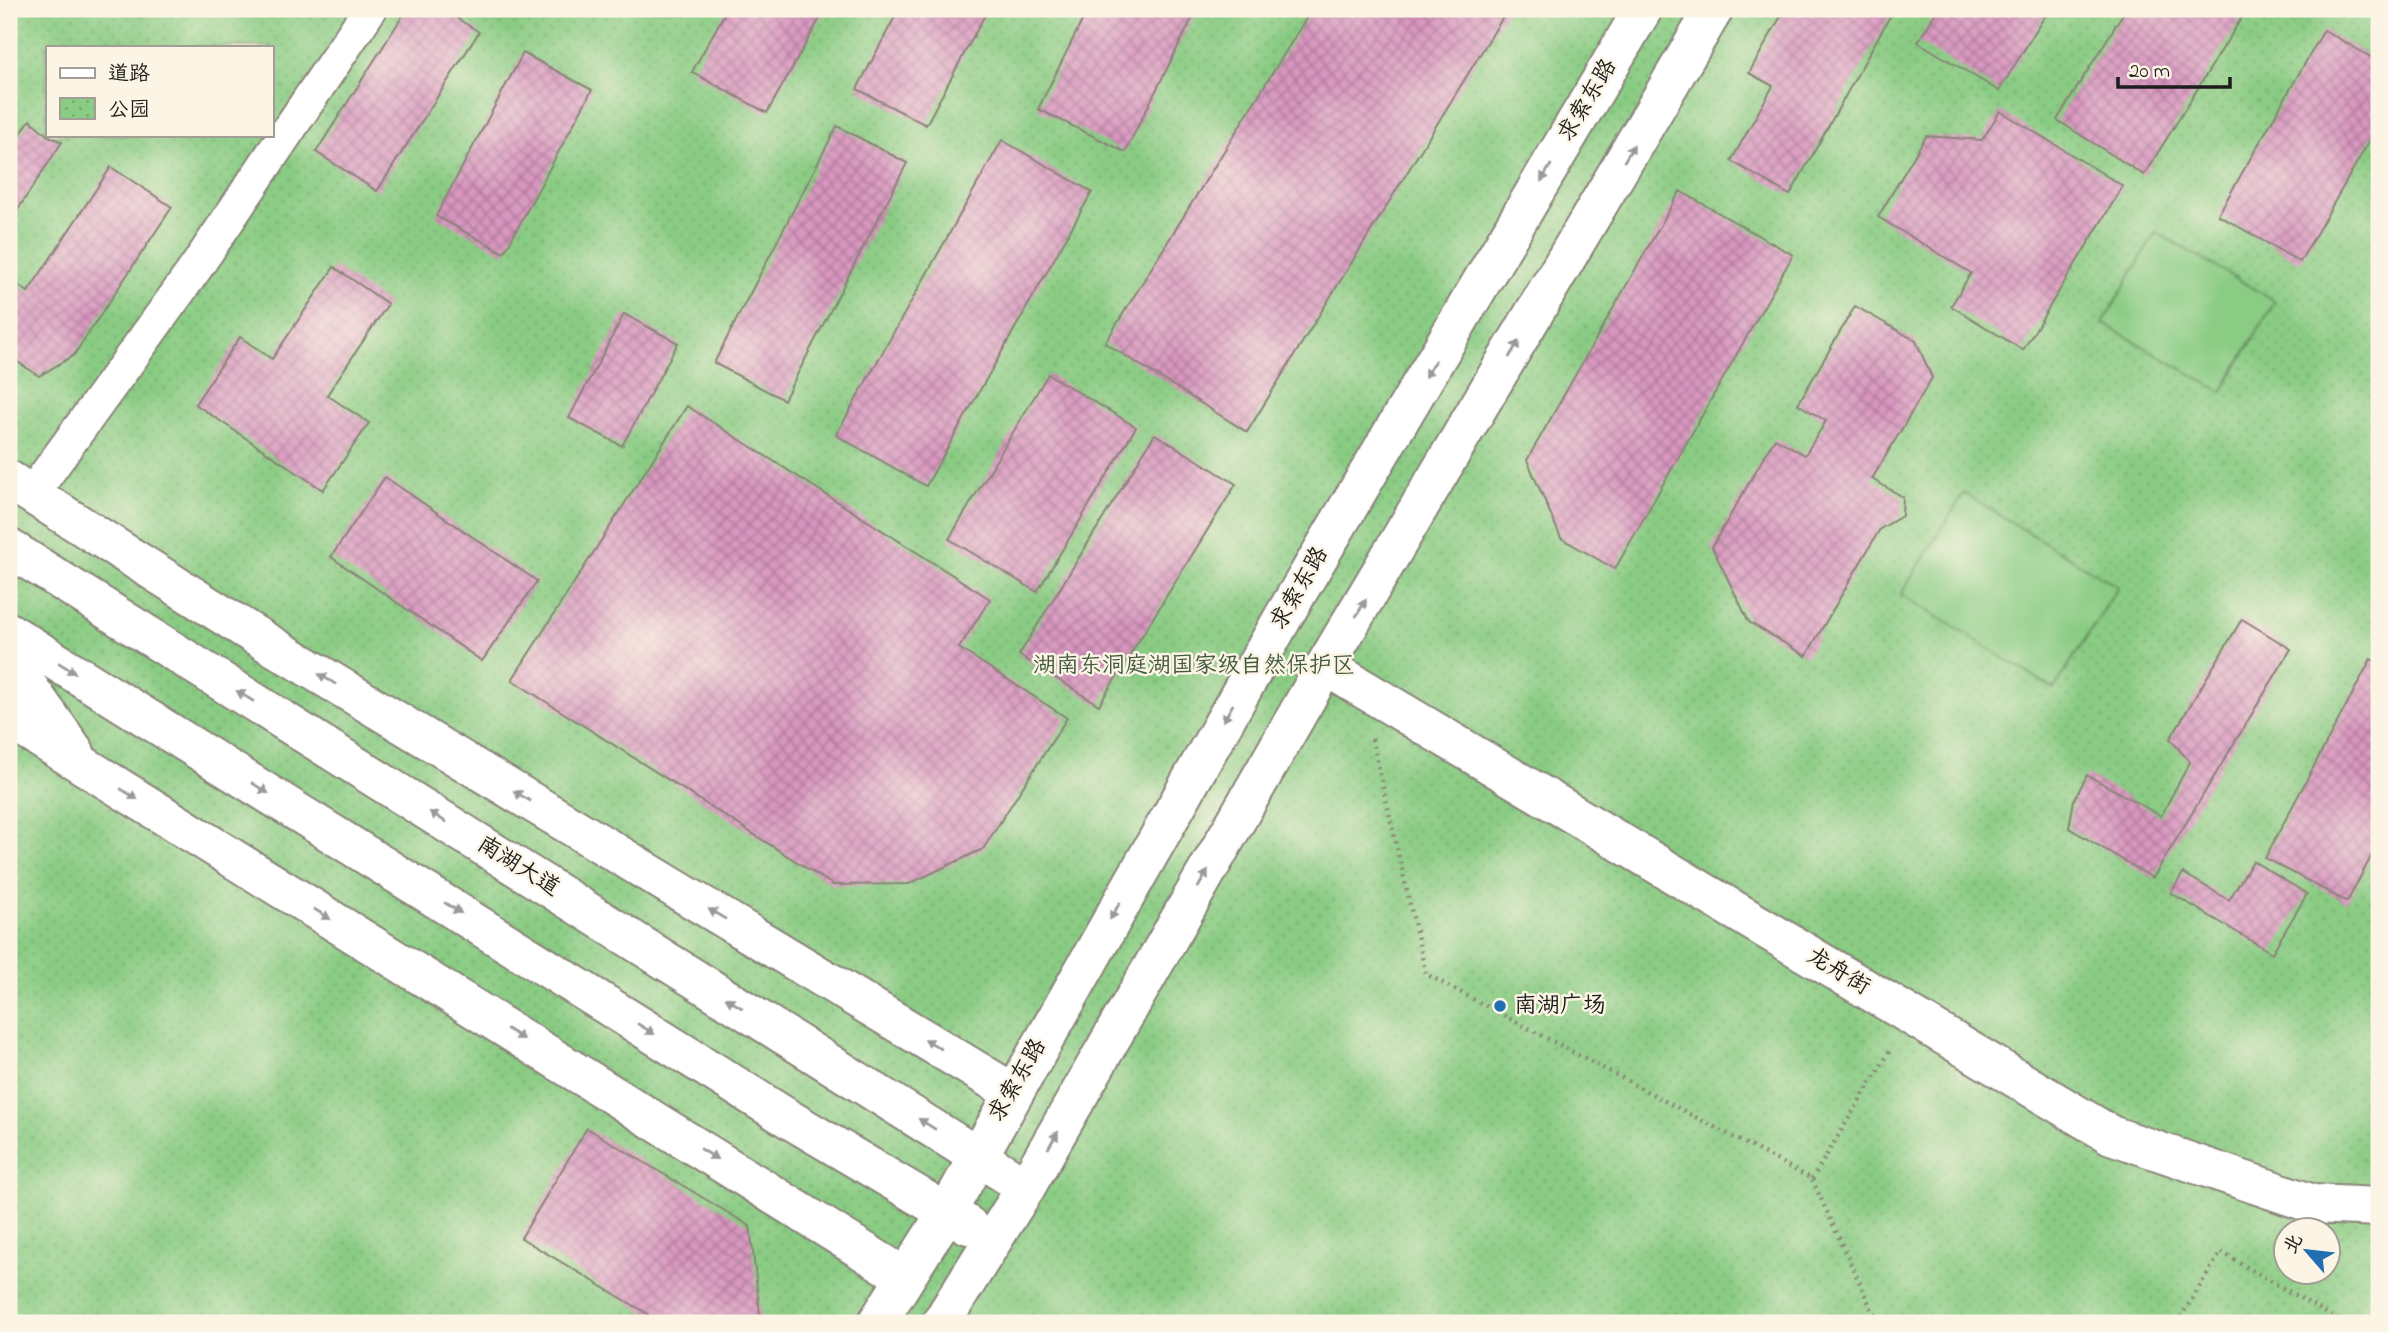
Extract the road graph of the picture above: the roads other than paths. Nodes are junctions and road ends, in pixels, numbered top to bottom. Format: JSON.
{"nodes":[{"id":1,"x":370,"y":9,"type":"edge"},
{"id":2,"x":1643,"y":9,"type":"edge"},
{"id":3,"x":1714,"y":9,"type":"edge"},
{"id":4,"x":20,"y":487,"type":"edge"},
{"id":5,"x":9,"y":548,"type":"edge"},
{"id":6,"x":9,"y":632,"type":"edge"},
{"id":7,"x":9,"y":660,"type":"edge"},
{"id":8,"x":1325,"y":666,"type":"junction"},
{"id":9,"x":9,"y":719,"type":"edge"},
{"id":10,"x":85,"y":766,"type":"junction"},
{"id":11,"x":1012,"y":1092,"type":"junction"},
{"id":12,"x":976,"y":1155,"type":"junction"},
{"id":13,"x":1026,"y":1187,"type":"junction"},
{"id":14,"x":2379,"y":1207,"type":"edge"},
{"id":15,"x":947,"y":1212,"type":"junction"},
{"id":16,"x":992,"y":1240,"type":"junction"},
{"id":17,"x":905,"y":1277,"type":"junction"},
{"id":18,"x":877,"y":1323,"type":"edge"},
{"id":19,"x":941,"y":1323,"type":"edge"}],
"edges":[{"from":1,"to":4,"type":"street"},
{"from":2,"to":11,"type":"main road","name":"求索东路","one_way":true},
{"from":8,"to":3,"type":"main road","one_way":true},
{"from":11,"to":4,"type":"main road","one_way":true},
{"from":12,"to":5,"type":"main road","name":"南湖大道","one_way":true},
{"from":6,"to":15,"type":"main road","one_way":true},
{"from":7,"to":10,"type":"main road"},
{"from":13,"to":8,"type":"main road","one_way":true},
{"from":8,"to":14,"type":"main road","name":"龙舟街"},
{"from":9,"to":10,"type":"main road"},
{"from":10,"to":17,"type":"main road","one_way":true},
{"from":11,"to":12,"type":"main road","name":"求索东路"},
{"from":12,"to":13,"type":"main road","name":"南湖大道"},
{"from":12,"to":15,"type":"main road","name":"求索东路"},
{"from":13,"to":16,"type":"main road"},
{"from":15,"to":16,"type":"main road"},
{"from":15,"to":17,"type":"main road","name":"求索东路"},
{"from":16,"to":19,"type":"main road"},
{"from":17,"to":18,"type":"main road","name":"求索东路"}]}
